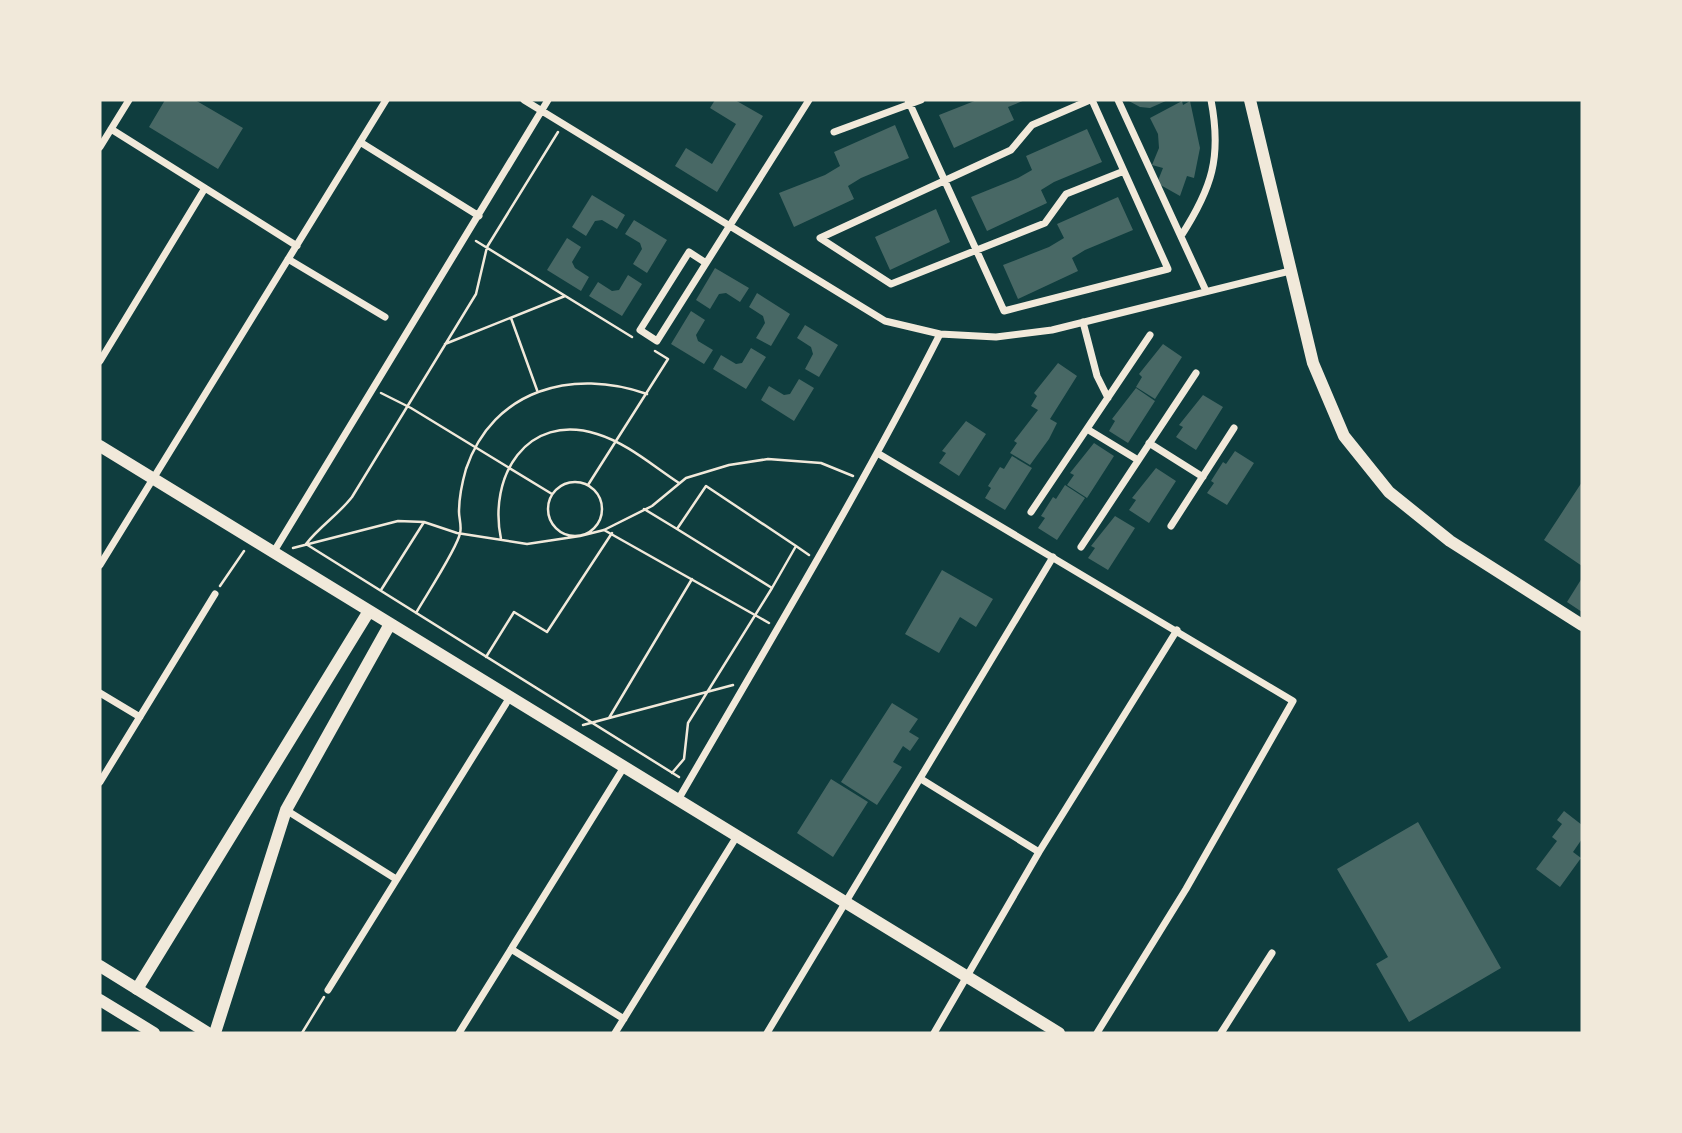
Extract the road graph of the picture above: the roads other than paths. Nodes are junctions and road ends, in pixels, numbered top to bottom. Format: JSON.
{"nodes":[{"id":1,"x":129,"y":100,"type":"edge"},
{"id":2,"x":386,"y":100,"type":"edge"},
{"id":3,"x":524,"y":100,"type":"edge"},
{"id":4,"x":548,"y":100,"type":"edge"},
{"id":5,"x":809,"y":100,"type":"edge"},
{"id":6,"x":921,"y":100,"type":"edge"},
{"id":7,"x":1091,"y":100,"type":"edge"},
{"id":8,"x":1118,"y":100,"type":"edge"},
{"id":9,"x":1211,"y":100,"type":"edge"},
{"id":10,"x":1250,"y":100,"type":"edge"},
{"id":11,"x":909,"y":102,"type":"edge"},
{"id":12,"x":544,"y":112,"type":"junction"},
{"id":13,"x":111,"y":129,"type":"junction"},
{"id":14,"x":834,"y":132,"type":"dead end"},
{"id":15,"x":360,"y":142,"type":"junction"},
{"id":16,"x":100,"y":147,"type":"edge"},
{"id":17,"x":1124,"y":171,"type":"junction"},
{"id":18,"x":945,"y":180,"type":"junction"},
{"id":19,"x":205,"y":188,"type":"junction"},
{"id":20,"x":480,"y":216,"type":"junction"},
{"id":21,"x":730,"y":226,"type":"junction"},
{"id":22,"x":1181,"y":236,"type":"junction"},
{"id":23,"x":297,"y":246,"type":"junction"},
{"id":24,"x":976,"y":250,"type":"junction"},
{"id":25,"x":288,"y":259,"type":"junction"},
{"id":26,"x":706,"y":263,"type":"junction"},
{"id":27,"x":1290,"y":271,"type":"junction"},
{"id":28,"x":1206,"y":292,"type":"junction"},
{"id":29,"x":384,"y":317,"type":"dead end"},
{"id":30,"x":1083,"y":322,"type":"junction"},
{"id":31,"x":940,"y":334,"type":"junction"},
{"id":32,"x":1150,"y":335,"type":"dead end"},
{"id":33,"x":100,"y":361,"type":"edge"},
{"id":34,"x":1196,"y":373,"type":"dead end"},
{"id":35,"x":1108,"y":398,"type":"junction"},
{"id":36,"x":1234,"y":428,"type":"dead end"},
{"id":37,"x":1087,"y":429,"type":"junction"},
{"id":38,"x":1149,"y":443,"type":"junction"},
{"id":39,"x":100,"y":446,"type":"edge"},
{"id":40,"x":878,"y":454,"type":"junction"},
{"id":41,"x":1138,"y":460,"type":"junction"},
{"id":42,"x":1203,"y":477,"type":"junction"},
{"id":43,"x":153,"y":478,"type":"junction"},
{"id":44,"x":1031,"y":512,"type":"dead end"},
{"id":45,"x":1171,"y":526,"type":"dead end"},
{"id":46,"x":1080,"y":547,"type":"dead end"},
{"id":47,"x":273,"y":553,"type":"junction"},
{"id":48,"x":1053,"y":557,"type":"junction"},
{"id":49,"x":100,"y":565,"type":"edge"},
{"id":50,"x":215,"y":594,"type":"road end"},
{"id":51,"x":369,"y":611,"type":"junction"},
{"id":52,"x":390,"y":624,"type":"junction"},
{"id":53,"x":1582,"y":625,"type":"edge"},
{"id":54,"x":1177,"y":630,"type":"junction"},
{"id":55,"x":352,"y":639,"type":"junction"},
{"id":56,"x":373,"y":654,"type":"junction"},
{"id":57,"x":100,"y":693,"type":"edge"},
{"id":58,"x":510,"y":697,"type":"junction"},
{"id":59,"x":140,"y":717,"type":"junction"},
{"id":60,"x":624,"y":767,"type":"junction"},
{"id":61,"x":921,"y":779,"type":"junction"},
{"id":62,"x":100,"y":782,"type":"edge"},
{"id":63,"x":678,"y":800,"type":"junction"},
{"id":64,"x":286,"y":810,"type":"junction"},
{"id":65,"x":737,"y":836,"type":"junction"},
{"id":66,"x":1039,"y":852,"type":"junction"},
{"id":67,"x":396,"y":879,"type":"junction"},
{"id":68,"x":846,"y":903,"type":"junction"},
{"id":69,"x":511,"y":949,"type":"junction"},
{"id":70,"x":1272,"y":953,"type":"dead end"},
{"id":71,"x":100,"y":966,"type":"edge"},
{"id":72,"x":968,"y":977,"type":"junction"},
{"id":73,"x":137,"y":989,"type":"junction"},
{"id":74,"x":328,"y":990,"type":"road end"},
{"id":75,"x":100,"y":1000,"type":"edge"},
{"id":76,"x":624,"y":1019,"type":"junction"},
{"id":77,"x":154,"y":1033,"type":"edge"},
{"id":78,"x":208,"y":1033,"type":"edge"},
{"id":79,"x":215,"y":1033,"type":"edge"},
{"id":80,"x":459,"y":1033,"type":"edge"},
{"id":81,"x":615,"y":1033,"type":"edge"},
{"id":82,"x":767,"y":1033,"type":"edge"},
{"id":83,"x":934,"y":1033,"type":"edge"},
{"id":84,"x":1059,"y":1033,"type":"edge"},
{"id":85,"x":1097,"y":1033,"type":"edge"},
{"id":86,"x":1221,"y":1033,"type":"edge"}],
"edges":[{"from":1,"to":13,"type":"street"},
{"from":2,"to":15,"type":"street"},
{"from":3,"to":12,"type":"street"},
{"from":4,"to":12,"type":"street"},
{"from":5,"to":21,"type":"street"},
{"from":6,"to":11,"type":"street"},
{"from":7,"to":17,"type":"street"},
{"from":7,"to":18,"type":"street"},
{"from":8,"to":22,"type":"street"},
{"from":9,"to":22,"type":"street"},
{"from":10,"to":27,"type":"street"},
{"from":11,"to":14,"type":"street"},
{"from":11,"to":18,"type":"street"},
{"from":12,"to":20,"type":"street"},
{"from":12,"to":21,"type":"street"},
{"from":13,"to":16,"type":"street"},
{"from":13,"to":19,"type":"street"},
{"from":15,"to":20,"type":"street"},
{"from":15,"to":23,"type":"street"},
{"from":17,"to":24,"type":"street"},
{"from":17,"to":24,"type":"street"},
{"from":18,"to":24,"type":"street"},
{"from":18,"to":24,"type":"street"},
{"from":19,"to":23,"type":"street"},
{"from":19,"to":33,"type":"street"},
{"from":20,"to":47,"type":"street"},
{"from":21,"to":26,"type":"street"},
{"from":21,"to":31,"type":"street"},
{"from":22,"to":28,"type":"street"},
{"from":23,"to":25,"type":"street"},
{"from":25,"to":29,"type":"street"},
{"from":25,"to":43,"type":"street"},
{"from":26,"to":26,"type":"street"},
{"from":27,"to":28,"type":"street"},
{"from":27,"to":53,"type":"street"},
{"from":28,"to":30,"type":"street"},
{"from":30,"to":31,"type":"street"},
{"from":30,"to":35,"type":"street"},
{"from":31,"to":40,"type":"street"},
{"from":32,"to":35,"type":"street"},
{"from":34,"to":38,"type":"street"},
{"from":35,"to":37,"type":"street"},
{"from":36,"to":42,"type":"street"},
{"from":37,"to":41,"type":"street"},
{"from":37,"to":44,"type":"street"},
{"from":38,"to":41,"type":"street"},
{"from":38,"to":42,"type":"street"},
{"from":39,"to":43,"type":"street"},
{"from":40,"to":48,"type":"street"},
{"from":40,"to":63,"type":"street"},
{"from":41,"to":46,"type":"street"},
{"from":42,"to":45,"type":"street"},
{"from":43,"to":47,"type":"street"},
{"from":43,"to":49,"type":"street"},
{"from":47,"to":51,"type":"street"},
{"from":48,"to":54,"type":"street"},
{"from":48,"to":61,"type":"street"},
{"from":50,"to":59,"type":"street"},
{"from":51,"to":52,"type":"street"},
{"from":51,"to":55,"type":"street"},
{"from":52,"to":56,"type":"street"},
{"from":52,"to":58,"type":"street"},
{"from":54,"to":66,"type":"street"},
{"from":54,"to":85,"type":"street"},
{"from":55,"to":56,"type":"street"},
{"from":55,"to":73,"type":"street"},
{"from":56,"to":64,"type":"street"},
{"from":57,"to":59,"type":"street"},
{"from":58,"to":60,"type":"street"},
{"from":58,"to":67,"type":"street"},
{"from":59,"to":62,"type":"street"},
{"from":60,"to":63,"type":"street"},
{"from":60,"to":69,"type":"street"},
{"from":61,"to":66,"type":"street"},
{"from":61,"to":68,"type":"street"},
{"from":63,"to":65,"type":"street"},
{"from":64,"to":67,"type":"street"},
{"from":64,"to":79,"type":"street"},
{"from":65,"to":68,"type":"street"},
{"from":65,"to":76,"type":"street"},
{"from":66,"to":72,"type":"street"},
{"from":67,"to":74,"type":"street"},
{"from":68,"to":72,"type":"street"},
{"from":68,"to":82,"type":"street"},
{"from":69,"to":76,"type":"street"},
{"from":69,"to":80,"type":"street"},
{"from":70,"to":86,"type":"street"},
{"from":71,"to":73,"type":"street"},
{"from":72,"to":83,"type":"street"},
{"from":72,"to":84,"type":"street"},
{"from":73,"to":78,"type":"street"},
{"from":75,"to":77,"type":"street"},
{"from":76,"to":81,"type":"street"}]}
